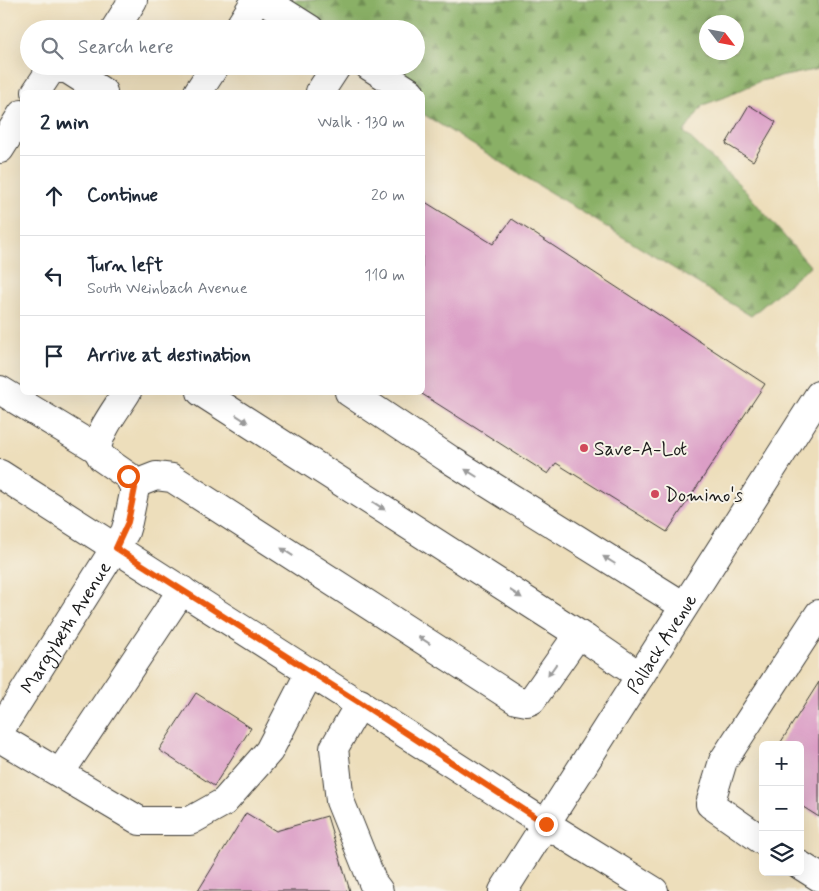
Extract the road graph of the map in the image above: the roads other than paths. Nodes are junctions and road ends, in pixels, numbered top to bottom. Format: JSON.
{"nodes":[{"id":1,"x":133,"y":0,"type":"edge"},
{"id":2,"x":256,"y":0,"type":"edge"},
{"id":3,"x":264,"y":0,"type":"edge"},
{"id":4,"x":121,"y":20,"type":"edge"},
{"id":5,"x":244,"y":20,"type":"edge"},
{"id":6,"x":296,"y":20,"type":"edge"},
{"id":7,"x":47,"y":75,"type":"edge"},
{"id":8,"x":81,"y":75,"type":"edge"},
{"id":9,"x":209,"y":75,"type":"edge"},
{"id":10,"x":330,"y":75,"type":"edge"},
{"id":11,"x":383,"y":75,"type":"edge"},
{"id":12,"x":93,"y":80,"type":"edge"},
{"id":13,"x":37,"y":90,"type":"edge"},
{"id":14,"x":199,"y":90,"type":"edge"},
{"id":15,"x":321,"y":90,"type":"edge"},
{"id":16,"x":407,"y":90,"type":"edge"},
{"id":17,"x":20,"y":117,"type":"edge"},
{"id":18,"x":0,"y":149,"type":"edge"},
{"id":19,"x":0,"y":390,"type":"edge"},
{"id":20,"x":125,"y":395,"type":"edge"},
{"id":21,"x":206,"y":395,"type":"edge"},
{"id":22,"x":353,"y":395,"type":"edge"},
{"id":23,"x":818,"y":398,"type":"edge"},
{"id":24,"x":97,"y":450,"type":"junction"},
{"id":25,"x":0,"y":474,"type":"edge"},
{"id":26,"x":133,"y":485,"type":"junction"},
{"id":27,"x":116,"y":548,"type":"junction"},
{"id":28,"x":182,"y":590,"type":"junction"},
{"id":29,"x":684,"y":606,"type":"junction"},
{"id":30,"x":819,"y":614,"type":"edge"},
{"id":31,"x":586,"y":639,"type":"junction"},
{"id":32,"x":310,"y":672,"type":"junction"},
{"id":33,"x":640,"y":676,"type":"junction"},
{"id":34,"x":360,"y":703,"type":"junction"},
{"id":35,"x":0,"y":730,"type":"edge"},
{"id":36,"x":0,"y":738,"type":"edge"},
{"id":37,"x":60,"y":773,"type":"junction"},
{"id":38,"x":546,"y":824,"type":"junction"},
{"id":39,"x":759,"y":838,"type":"edge"},
{"id":40,"x":804,"y":868,"type":"edge"},
{"id":41,"x":819,"y":877,"type":"edge"},
{"id":42,"x":379,"y":891,"type":"edge"},
{"id":43,"x":503,"y":891,"type":"edge"},
{"id":44,"x":654,"y":891,"type":"edge"}],
"edges":[{"from":1,"to":4,"type":"street"},
{"from":2,"to":5,"type":"street"},
{"from":3,"to":6,"type":"street"},
{"from":7,"to":13,"type":"street"},
{"from":8,"to":12,"type":"street"},
{"from":9,"to":14,"type":"street"},
{"from":10,"to":15,"type":"street"},
{"from":11,"to":16,"type":"street"},
{"from":17,"to":18,"type":"street"},
{"from":19,"to":24,"type":"street"},
{"from":20,"to":24,"type":"street"},
{"from":21,"to":31,"type":"street","one_way":true},
{"from":29,"to":22,"type":"street","one_way":true},
{"from":23,"to":29,"type":"street","name":"Pollack Avenue"},
{"from":24,"to":26,"type":"street"},
{"from":25,"to":27,"type":"street"},
{"from":26,"to":27,"type":"street","name":"Margybeth Avenue"},
{"from":31,"to":26,"type":"street","one_way":true},
{"from":27,"to":28,"type":"street"},
{"from":27,"to":35,"type":"street","name":"Margybeth Avenue"},
{"from":28,"to":32,"type":"street"},
{"from":28,"to":37,"type":"street"},
{"from":29,"to":33,"type":"street","name":"Pollack Avenue"},
{"from":30,"to":39,"type":"street"},
{"from":31,"to":33,"type":"street"},
{"from":32,"to":34,"type":"street"},
{"from":32,"to":37,"type":"street"},
{"from":33,"to":38,"type":"street","name":"Pollack Avenue"},
{"from":34,"to":38,"type":"street"},
{"from":34,"to":42,"type":"street"},
{"from":36,"to":37,"type":"street"},
{"from":38,"to":43,"type":"street","name":"Pollack Avenue"},
{"from":38,"to":44,"type":"street"},
{"from":40,"to":41,"type":"street"}]}
